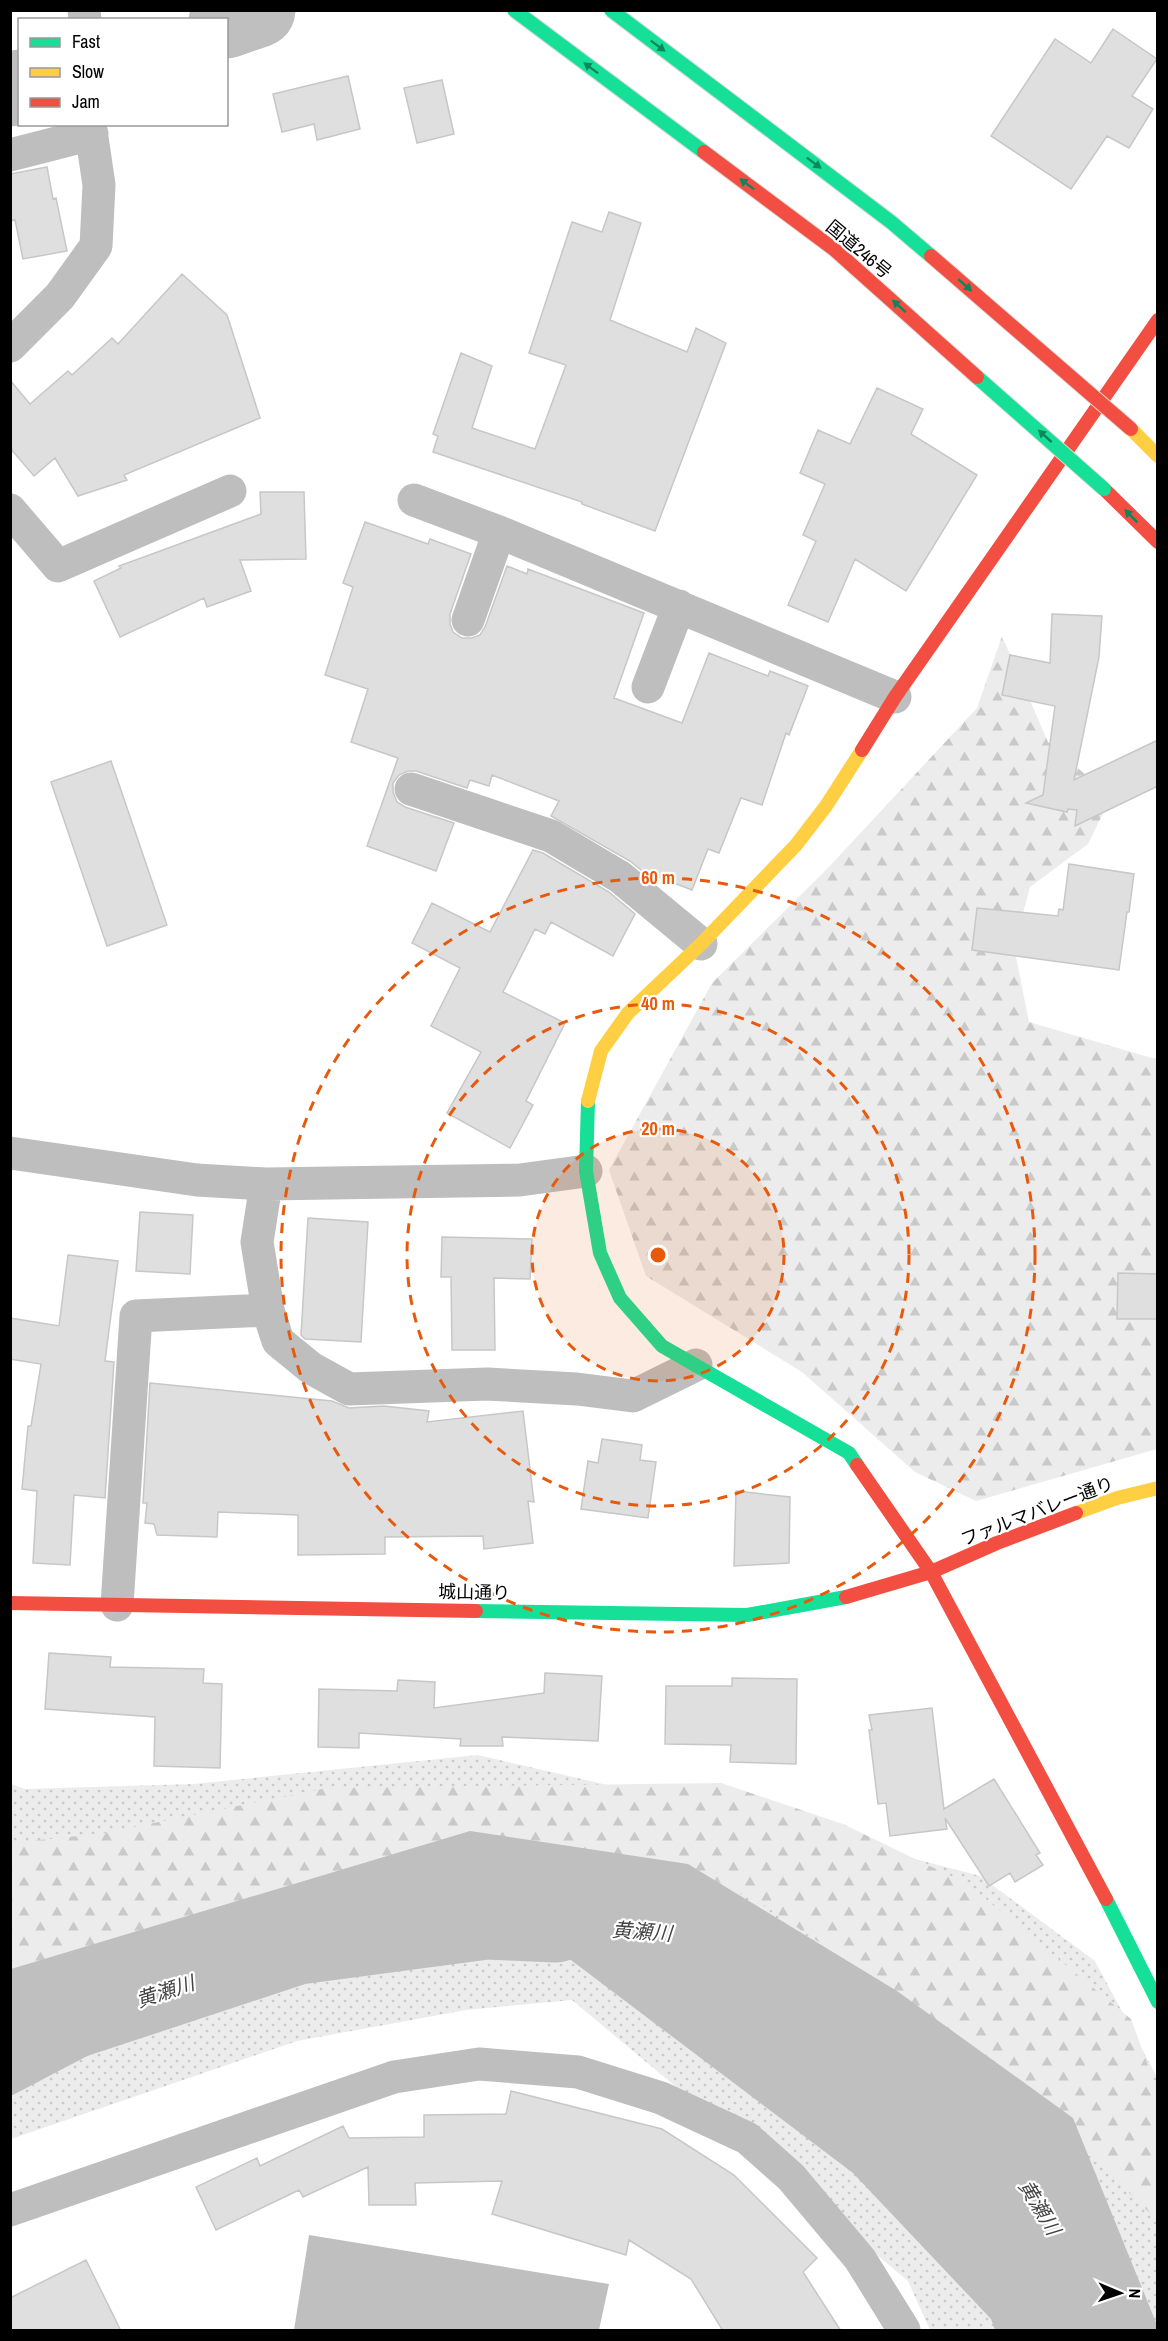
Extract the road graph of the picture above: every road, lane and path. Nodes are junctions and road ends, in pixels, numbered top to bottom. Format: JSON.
{"nodes":[{"id":1,"x":514,"y":10,"type":"edge"},
{"id":2,"x":611,"y":10,"type":"edge"},
{"id":3,"x":91,"y":129,"type":"edge"},
{"id":4,"x":10,"y":155,"type":"edge"},
{"id":5,"x":1158,"y":320,"type":"edge"},
{"id":6,"x":10,"y":346,"type":"edge"},
{"id":7,"x":1158,"y":456,"type":"edge"},
{"id":8,"x":230,"y":491,"type":"dead end"},
{"id":9,"x":414,"y":500,"type":"dead end"},
{"id":10,"x":10,"y":510,"type":"edge"},
{"id":11,"x":499,"y":532,"type":"junction"},
{"id":12,"x":1158,"y":542,"type":"edge"},
{"id":13,"x":679,"y":606,"type":"junction"},
{"id":14,"x":468,"y":620,"type":"dead end"},
{"id":15,"x":648,"y":687,"type":"dead end"},
{"id":16,"x":895,"y":697,"type":"junction"},
{"id":17,"x":411,"y":789,"type":"dead end"},
{"id":18,"x":701,"y":944,"type":"junction"},
{"id":19,"x":10,"y":1153,"type":"edge"},
{"id":20,"x":586,"y":1171,"type":"junction"},
{"id":21,"x":266,"y":1184,"type":"junction"},
{"id":22,"x":268,"y":1310,"type":"junction"},
{"id":23,"x":696,"y":1365,"type":"junction"},
{"id":24,"x":1158,"y":1488,"type":"edge"},
{"id":25,"x":932,"y":1572,"type":"junction"},
{"id":26,"x":10,"y":1603,"type":"edge"},
{"id":27,"x":117,"y":1605,"type":"junction"},
{"id":28,"x":1158,"y":2002,"type":"edge"},
{"id":29,"x":10,"y":2210,"type":"edge"},
{"id":30,"x":904,"y":2331,"type":"edge"}],
"edges":[{"from":12,"to":1,"type":"main road","name":"国道246号","one_way":true,"bridge":true},
{"from":2,"to":7,"type":"main road","one_way":true,"bridge":true},
{"from":3,"to":4,"type":"street"},
{"from":3,"to":6,"type":"street"},
{"from":5,"to":16,"type":"main road"},
{"from":8,"to":10,"type":"street"},
{"from":9,"to":11,"type":"street"},
{"from":11,"to":13,"type":"street"},
{"from":11,"to":14,"type":"street"},
{"from":13,"to":15,"type":"street"},
{"from":13,"to":16,"type":"street"},
{"from":16,"to":18,"type":"main road"},
{"from":17,"to":18,"type":"street"},
{"from":18,"to":20,"type":"main road"},
{"from":19,"to":21,"type":"street"},
{"from":20,"to":21,"type":"street"},
{"from":20,"to":23,"type":"main road"},
{"from":21,"to":22,"type":"street"},
{"from":22,"to":23,"type":"street"},
{"from":22,"to":27,"type":"street"},
{"from":23,"to":25,"type":"main road"},
{"from":24,"to":25,"type":"main road","name":"ファルマバレー通り"},
{"from":25,"to":27,"type":"main road","name":"城山通り"},
{"from":25,"to":28,"type":"main road"},
{"from":26,"to":27,"type":"main road","name":"城山通り"},
{"from":29,"to":30,"type":"street"}]}
